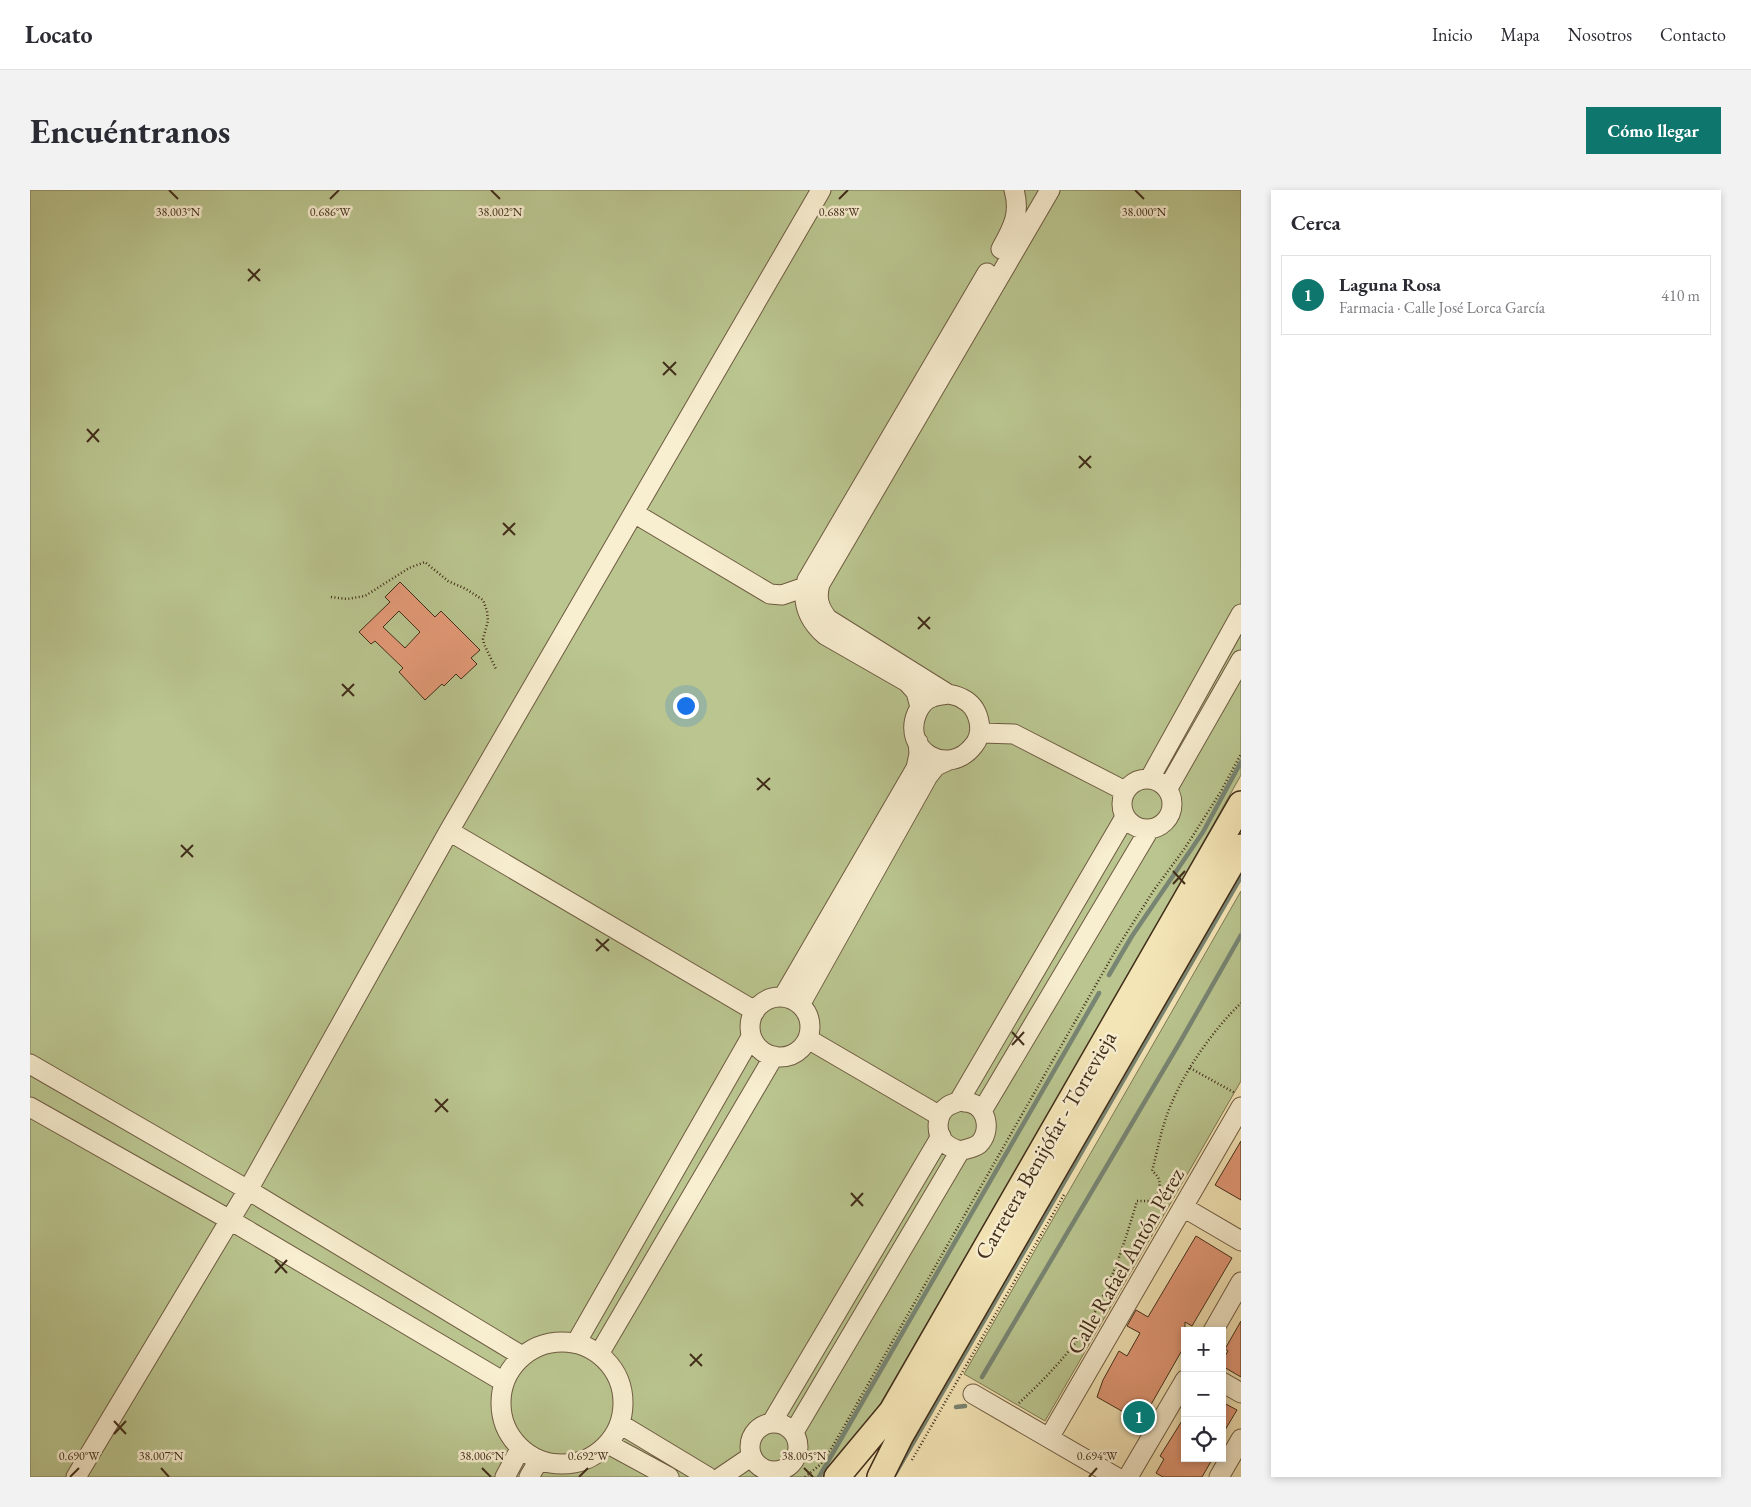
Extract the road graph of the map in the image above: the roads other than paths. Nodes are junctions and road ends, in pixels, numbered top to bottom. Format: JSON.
{"nodes":[{"id":1,"x":821,"y":190,"type":"edge"},
{"id":2,"x":1014,"y":190,"type":"edge"},
{"id":3,"x":1050,"y":190,"type":"edge"},
{"id":4,"x":634,"y":512,"type":"junction"},
{"id":5,"x":805,"y":587,"type":"junction"},
{"id":6,"x":1241,"y":614,"type":"edge"},
{"id":7,"x":1241,"y":660,"type":"edge"},
{"id":8,"x":948,"y":694,"type":"junction"},
{"id":9,"x":920,"y":707,"type":"junction"},
{"id":10,"x":981,"y":733,"type":"junction"},
{"id":11,"x":918,"y":742,"type":"junction"},
{"id":12,"x":949,"y":760,"type":"junction"},
{"id":13,"x":1150,"y":778,"type":"junction"},
{"id":14,"x":1168,"y":788,"type":"junction"},
{"id":15,"x":1125,"y":791,"type":"junction"},
{"id":16,"x":1241,"y":804,"type":"edge"},
{"id":17,"x":1125,"y":818,"type":"junction"},
{"id":18,"x":1149,"y":830,"type":"junction"},
{"id":19,"x":449,"y":831,"type":"junction"},
{"id":20,"x":1241,"y":847,"type":"edge"},
{"id":21,"x":792,"y":1001,"type":"junction"},
{"id":22,"x":755,"y":1010,"type":"junction"},
{"id":23,"x":751,"y":1037,"type":"junction"},
{"id":24,"x":808,"y":1039,"type":"junction"},
{"id":25,"x":774,"y":1056,"type":"junction"},
{"id":26,"x":30,"y":1064,"type":"edge"},
{"id":27,"x":959,"y":1101,"type":"junction"},
{"id":28,"x":1241,"y":1106,"type":"edge"},
{"id":29,"x":30,"y":1107,"type":"edge"},
{"id":30,"x":982,"y":1111,"type":"junction"},
{"id":31,"x":940,"y":1116,"type":"junction"},
{"id":32,"x":941,"y":1136,"type":"junction"},
{"id":33,"x":960,"y":1151,"type":"junction"},
{"id":34,"x":248,"y":1190,"type":"junction"},
{"id":35,"x":1183,"y":1207,"type":"junction"},
{"id":36,"x":230,"y":1220,"type":"junction"},
{"id":37,"x":1241,"y":1241,"type":"edge"},
{"id":38,"x":1241,"y":1282,"type":"edge"},
{"id":39,"x":1215,"y":1327,"type":"edge"},
{"id":40,"x":576,"y":1343,"type":"junction"},
{"id":41,"x":599,"y":1354,"type":"junction"},
{"id":42,"x":522,"y":1356,"type":"junction"},
{"id":43,"x":504,"y":1382,"type":"junction"},
{"id":44,"x":1226,"y":1384,"type":"edge"},
{"id":45,"x":1181,"y":1387,"type":"edge"},
{"id":46,"x":1241,"y":1393,"type":"edge"},
{"id":47,"x":973,"y":1394,"type":"dead end"},
{"id":48,"x":772,"y":1422,"type":"junction"},
{"id":49,"x":620,"y":1424,"type":"junction"},
{"id":50,"x":794,"y":1432,"type":"junction"},
{"id":51,"x":1049,"y":1438,"type":"junction"},
{"id":52,"x":1241,"y":1439,"type":"edge"},
{"id":53,"x":608,"y":1444,"type":"junction"},
{"id":54,"x":520,"y":1449,"type":"junction"},
{"id":55,"x":752,"y":1456,"type":"junction"},
{"id":56,"x":539,"y":1460,"type":"junction"},
{"id":57,"x":77,"y":1477,"type":"edge"},
{"id":58,"x":505,"y":1477,"type":"edge"},
{"id":59,"x":529,"y":1477,"type":"edge"},
{"id":60,"x":669,"y":1477,"type":"edge"},
{"id":61,"x":708,"y":1477,"type":"edge"},
{"id":62,"x":721,"y":1477,"type":"edge"},
{"id":63,"x":837,"y":1477,"type":"edge"},
{"id":64,"x":880,"y":1477,"type":"edge"},
{"id":65,"x":1116,"y":1477,"type":"edge"},
{"id":66,"x":1128,"y":1477,"type":"edge"},
{"id":67,"x":1219,"y":1477,"type":"edge"}],
"edges":[{"from":1,"to":4,"type":"street"},
{"from":2,"to":5,"type":"street"},
{"from":3,"to":8,"type":"street"},
{"from":4,"to":5,"type":"street"},
{"from":4,"to":19,"type":"street"},
{"from":5,"to":9,"type":"street"},
{"from":6,"to":13,"type":"street"},
{"from":7,"to":14,"type":"street"},
{"from":8,"to":9,"type":"street"},
{"from":8,"to":10,"type":"street"},
{"from":9,"to":11,"type":"street"},
{"from":10,"to":12,"type":"street"},
{"from":10,"to":15,"type":"street"},
{"from":11,"to":12,"type":"street"},
{"from":11,"to":21,"type":"street"},
{"from":12,"to":21,"type":"street"},
{"from":13,"to":14,"type":"street"},
{"from":13,"to":15,"type":"street"},
{"from":14,"to":18,"type":"street"},
{"from":15,"to":17,"type":"street"},
{"from":16,"to":63,"type":"main road","name":"Carretera Benijófar - Torrevieja"},
{"from":17,"to":18,"type":"street"},
{"from":17,"to":27,"type":"street"},
{"from":18,"to":30,"type":"street"},
{"from":19,"to":22,"type":"street"},
{"from":19,"to":34,"type":"street"},
{"from":20,"to":64,"type":"main road","name":"Carretera Benijófar - Torrevieja"},
{"from":21,"to":22,"type":"street"},
{"from":21,"to":24,"type":"street"},
{"from":22,"to":23,"type":"street"},
{"from":23,"to":25,"type":"street"},
{"from":23,"to":40,"type":"street"},
{"from":24,"to":25,"type":"street"},
{"from":24,"to":31,"type":"street"},
{"from":25,"to":41,"type":"street"},
{"from":26,"to":34,"type":"street"},
{"from":27,"to":30,"type":"street"},
{"from":27,"to":31,"type":"street"},
{"from":28,"to":35,"type":"street","name":"Calle Rafael Antón Pérez"},
{"from":29,"to":36,"type":"street"},
{"from":30,"to":33,"type":"street"},
{"from":31,"to":32,"type":"street"},
{"from":32,"to":33,"type":"street"},
{"from":32,"to":48,"type":"street"},
{"from":33,"to":50,"type":"street"},
{"from":34,"to":36,"type":"street"},
{"from":34,"to":42,"type":"street"},
{"from":35,"to":37,"type":"street"},
{"from":35,"to":51,"type":"street","name":"Calle Rafael Antón Pérez"},
{"from":36,"to":43,"type":"street"},
{"from":36,"to":57,"type":"street"},
{"from":38,"to":39,"type":"street"},
{"from":40,"to":41,"type":"street"},
{"from":40,"to":42,"type":"street"},
{"from":41,"to":49,"type":"street"},
{"from":42,"to":43,"type":"street"},
{"from":43,"to":54,"type":"street"},
{"from":44,"to":46,"type":"street"},
{"from":45,"to":66,"type":"street"},
{"from":47,"to":51,"type":"street"},
{"from":48,"to":50,"type":"street"},
{"from":48,"to":55,"type":"street"},
{"from":49,"to":53,"type":"street"},
{"from":49,"to":61,"type":"street"},
{"from":50,"to":55,"type":"street"},
{"from":51,"to":65,"type":"street"},
{"from":52,"to":67,"type":"street"},
{"from":53,"to":56,"type":"street"},
{"from":53,"to":60,"type":"street"},
{"from":54,"to":56,"type":"street"},
{"from":54,"to":58,"type":"street"},
{"from":55,"to":62,"type":"street"},
{"from":56,"to":59,"type":"street"}]}
